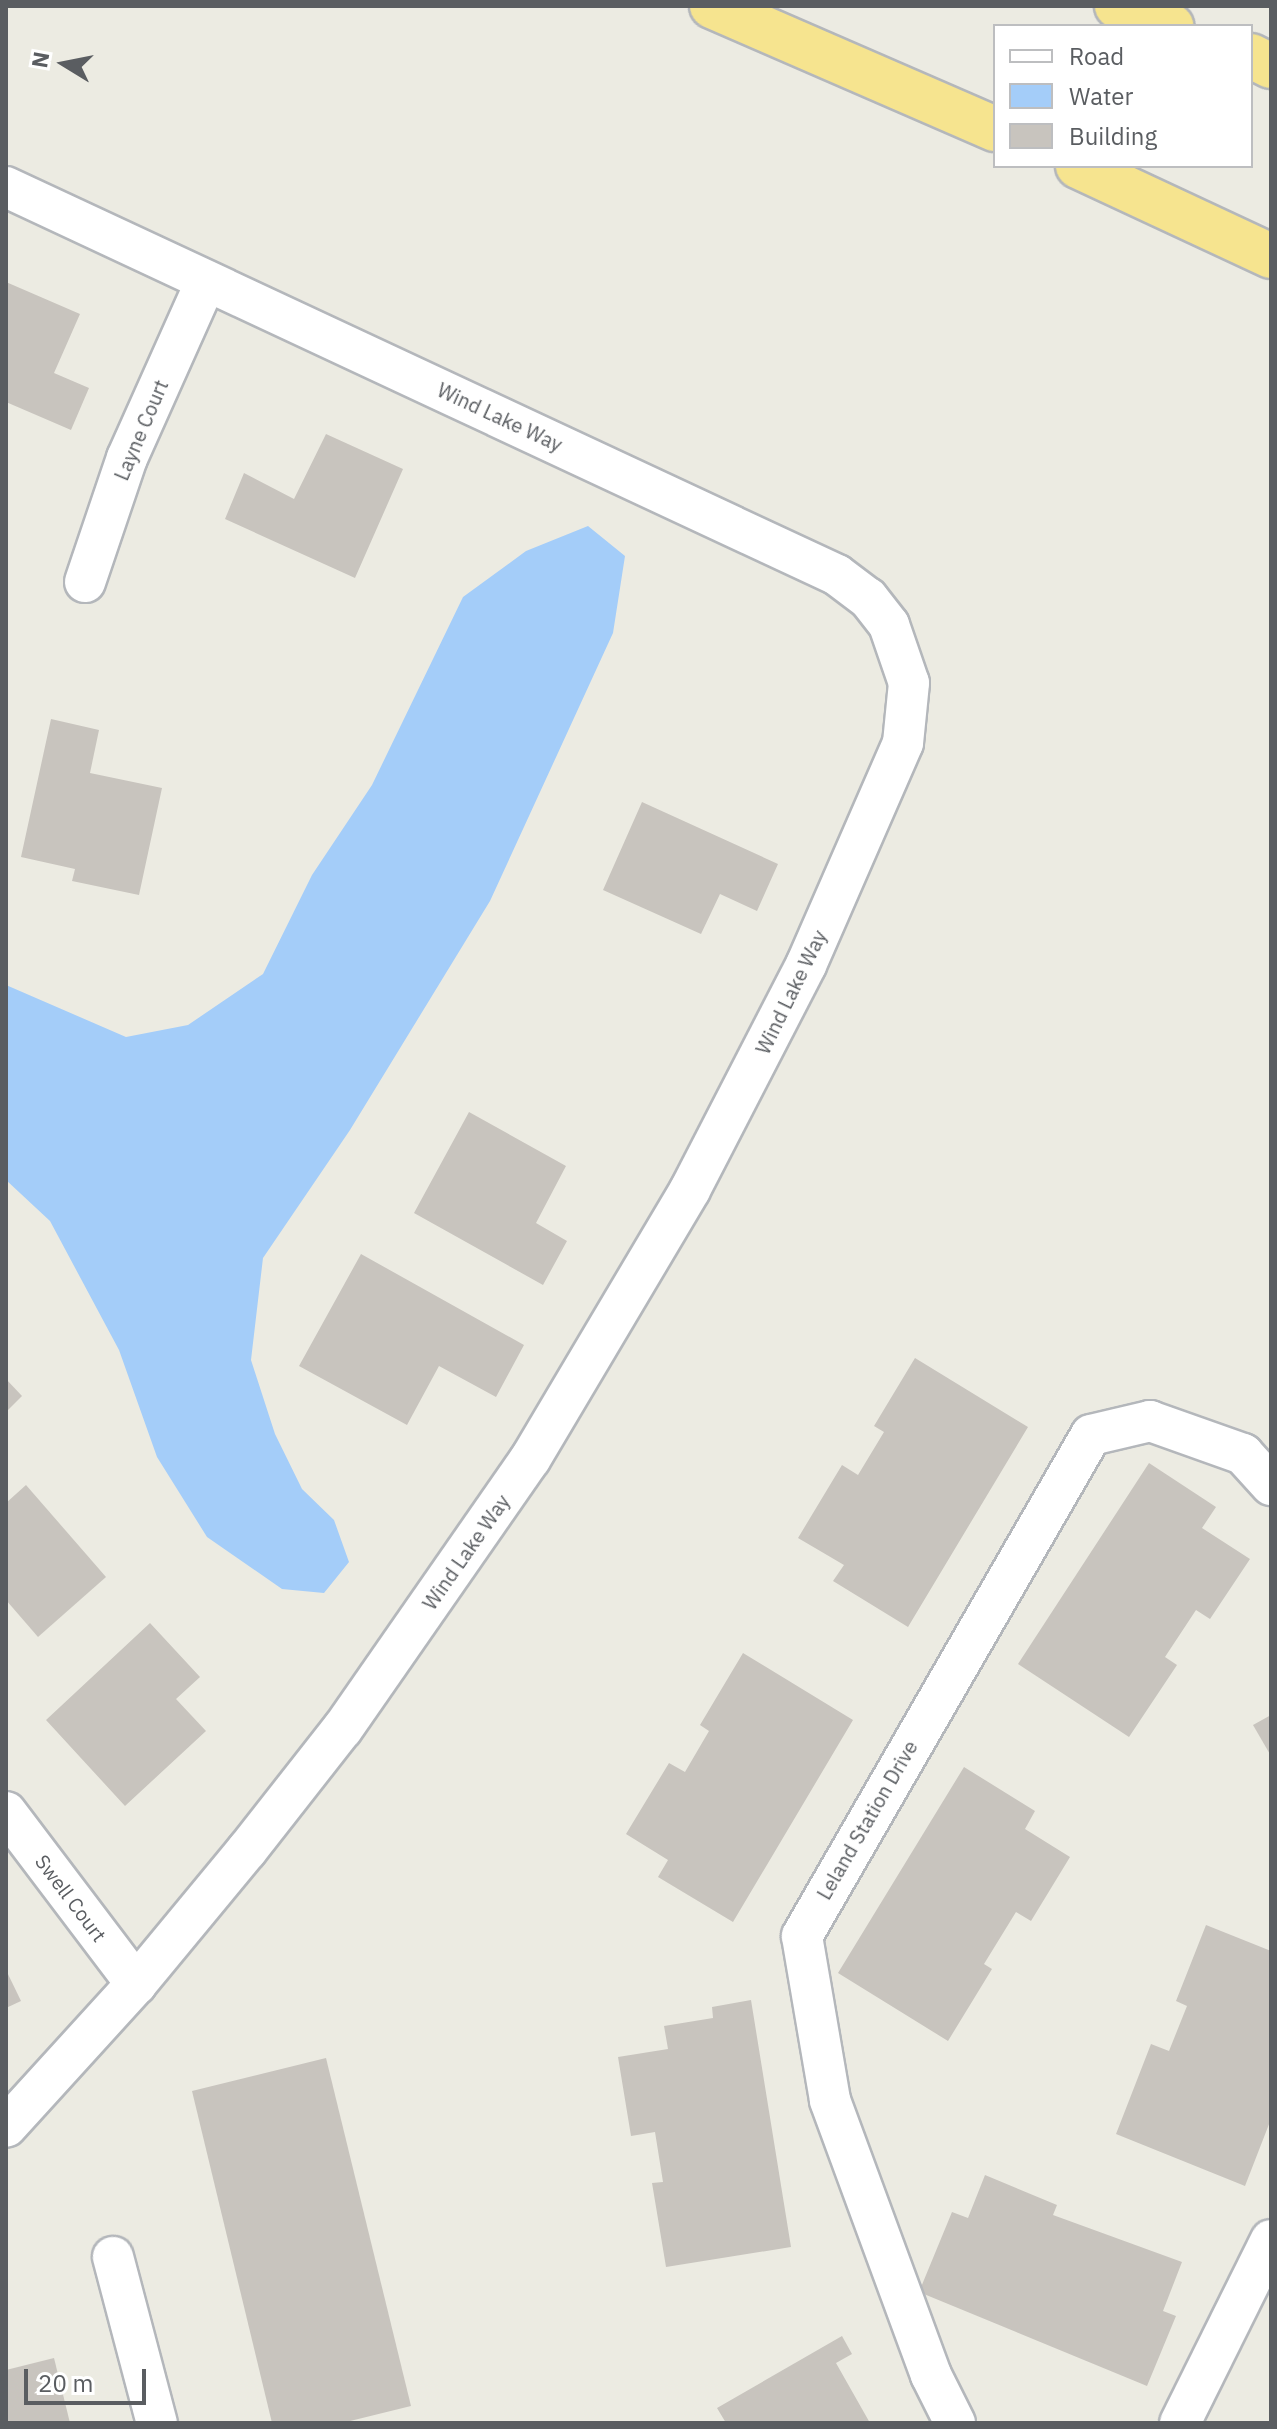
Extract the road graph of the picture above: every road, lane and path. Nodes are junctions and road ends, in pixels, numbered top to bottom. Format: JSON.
{"nodes":[{"id":1,"x":712,"y":6,"type":"edge"},
{"id":2,"x":747,"y":6,"type":"edge"},
{"id":3,"x":1117,"y":6,"type":"edge"},
{"id":4,"x":1167,"y":6,"type":"edge"},
{"id":5,"x":1166,"y":24,"type":"edge"},
{"id":6,"x":1197,"y":24,"type":"edge"},
{"id":7,"x":1253,"y":57,"type":"edge"},
{"id":8,"x":1271,"y":66,"type":"edge"},
{"id":9,"x":876,"y":77,"type":"junction"},
{"id":10,"x":993,"y":128,"type":"edge"},
{"id":11,"x":1082,"y":168,"type":"edge"},
{"id":12,"x":6,"y":187,"type":"edge"},
{"id":13,"x":1271,"y":256,"type":"edge"},
{"id":14,"x":206,"y":281,"type":"junction"},
{"id":15,"x":85,"y":582,"type":"dead end"},
{"id":16,"x":1271,"y":1485,"type":"edge"},
{"id":17,"x":6,"y":1812,"type":"edge"},
{"id":18,"x":136,"y":1984,"type":"junction"},
{"id":19,"x":6,"y":2127,"type":"edge"},
{"id":20,"x":1271,"y":2240,"type":"edge"},
{"id":21,"x":113,"y":2257,"type":"dead end"},
{"id":22,"x":157,"y":2423,"type":"edge"},
{"id":23,"x":955,"y":2423,"type":"edge"},
{"id":24,"x":1180,"y":2423,"type":"edge"}],
"edges":[{"from":1,"to":9,"type":"highway"},
{"from":2,"to":9,"type":"highway"},
{"from":3,"to":5,"type":"highway"},
{"from":4,"to":6,"type":"highway"},
{"from":7,"to":8,"type":"highway"},
{"from":9,"to":10,"type":"highway"},
{"from":11,"to":13,"type":"highway"},
{"from":12,"to":14,"type":"street","name":"Wind Lake Way"},
{"from":14,"to":15,"type":"street","name":"Layne Court"},
{"from":14,"to":18,"type":"street","name":"Wind Lake Way"},
{"from":16,"to":23,"type":"street","name":"Leland Station Drive"},
{"from":17,"to":18,"type":"street","name":"Swell Court"},
{"from":18,"to":19,"type":"street","name":"Wind Lake Way"},
{"from":20,"to":24,"type":"street"},
{"from":21,"to":22,"type":"street"}]}
